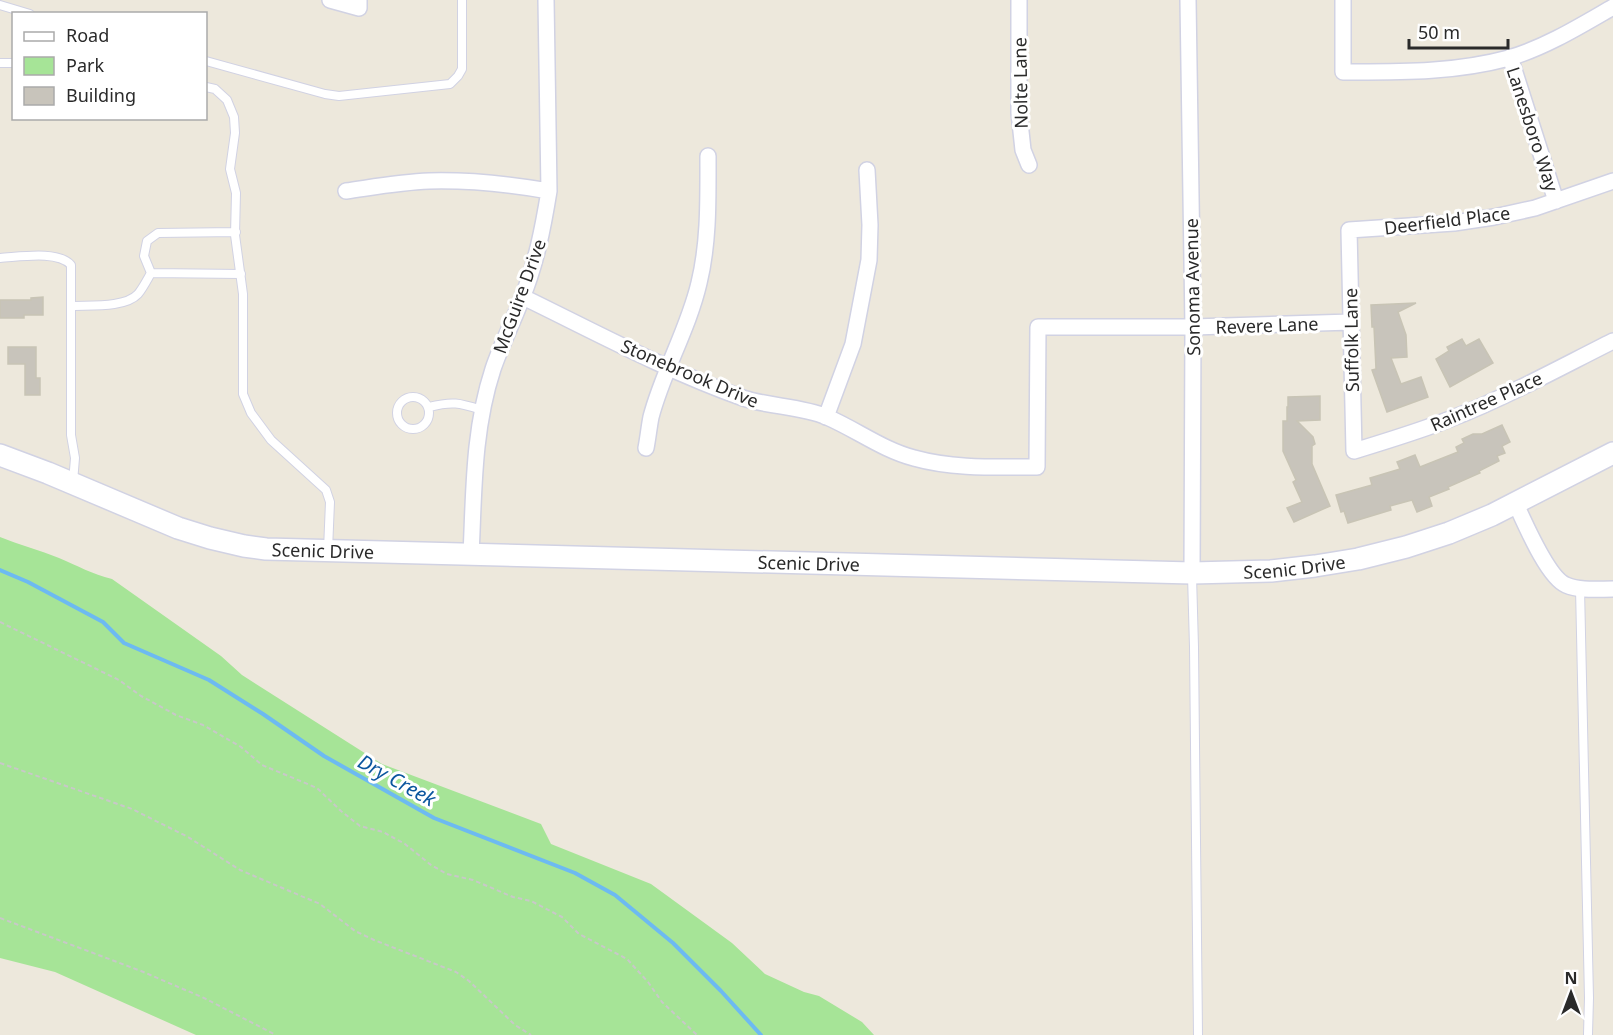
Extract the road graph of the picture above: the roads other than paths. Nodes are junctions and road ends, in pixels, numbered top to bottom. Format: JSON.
{"nodes":[{"id":1,"x":330,"y":0,"type":"edge"},
{"id":2,"x":462,"y":0,"type":"edge"},
{"id":3,"x":546,"y":0,"type":"edge"},
{"id":4,"x":1019,"y":0,"type":"edge"},
{"id":5,"x":1188,"y":0,"type":"edge"},
{"id":6,"x":1343,"y":0,"type":"edge"},
{"id":7,"x":359,"y":4,"type":"edge"},
{"id":8,"x":0,"y":5,"type":"edge"},
{"id":9,"x":1613,"y":7,"type":"edge"},
{"id":10,"x":23,"y":12,"type":"edge"},
{"id":11,"x":1510,"y":57,"type":"junction"},
{"id":12,"x":207,"y":61,"type":"edge"},
{"id":13,"x":207,"y":87,"type":"edge"},
{"id":14,"x":708,"y":156,"type":"dead end"},
{"id":15,"x":1029,"y":165,"type":"dead end"},
{"id":16,"x":867,"y":170,"type":"dead end"},
{"id":17,"x":1613,"y":181,"type":"edge"},
{"id":18,"x":346,"y":191,"type":"dead end"},
{"id":19,"x":549,"y":191,"type":"junction"},
{"id":20,"x":1556,"y":201,"type":"junction"},
{"id":21,"x":1349,"y":230,"type":"joint"},
{"id":22,"x":236,"y":232,"type":"junction"},
{"id":23,"x":0,"y":258,"type":"edge"},
{"id":24,"x":151,"y":273,"type":"junction"},
{"id":25,"x":241,"y":274,"type":"junction"},
{"id":26,"x":523,"y":297,"type":"junction"},
{"id":27,"x":72,"y":306,"type":"junction"},
{"id":28,"x":1351,"y":322,"type":"junction"},
{"id":29,"x":1193,"y":327,"type":"junction"},
{"id":30,"x":1613,"y":341,"type":"edge"},
{"id":31,"x":668,"y":367,"type":"junction"},
{"id":32,"x":429,"y":407,"type":"junction"},
{"id":33,"x":482,"y":410,"type":"junction"},
{"id":34,"x":826,"y":417,"type":"junction"},
{"id":35,"x":646,"y":448,"type":"dead end"},
{"id":36,"x":1354,"y":451,"type":"joint"},
{"id":37,"x":1613,"y":453,"type":"edge"},
{"id":38,"x":0,"y":455,"type":"edge"},
{"id":39,"x":1037,"y":467,"type":"joint"},
{"id":40,"x":73,"y":483,"type":"junction"},
{"id":41,"x":1515,"y":501,"type":"junction"},
{"id":42,"x":328,"y":551,"type":"junction"},
{"id":43,"x":471,"y":555,"type":"junction"},
{"id":44,"x":1192,"y":573,"type":"junction"},
{"id":45,"x":1580,"y":588,"type":"junction"},
{"id":46,"x":1613,"y":589,"type":"edge"},
{"id":47,"x":1198,"y":1035,"type":"edge"},
{"id":48,"x":1589,"y":1035,"type":"edge"}],
"edges":[{"from":1,"to":7,"type":"street"},
{"from":2,"to":12,"type":"lane"},
{"from":3,"to":19,"type":"street","name":"McGuire Drive"},
{"from":4,"to":15,"type":"street","name":"Nolte Lane"},
{"from":5,"to":29,"type":"street","name":"Sonoma Avenue"},
{"from":6,"to":11,"type":"street"},
{"from":8,"to":10,"type":"lane"},
{"from":9,"to":11,"type":"street"},
{"from":11,"to":20,"type":"street","name":"Lanesboro Way"},
{"from":13,"to":22,"type":"lane"},
{"from":14,"to":31,"type":"street"},
{"from":16,"to":34,"type":"street"},
{"from":17,"to":20,"type":"street","name":"Deerfield Place"},
{"from":18,"to":19,"type":"street"},
{"from":19,"to":26,"type":"street","name":"McGuire Drive"},
{"from":20,"to":21,"type":"street","name":"Deerfield Place"},
{"from":21,"to":28,"type":"street","name":"Suffolk Lane"},
{"from":22,"to":24,"type":"lane"},
{"from":22,"to":25,"type":"lane"},
{"from":23,"to":27,"type":"lane"},
{"from":24,"to":25,"type":"lane"},
{"from":24,"to":27,"type":"lane"},
{"from":25,"to":42,"type":"lane"},
{"from":26,"to":31,"type":"street","name":"Stonebrook Drive"},
{"from":26,"to":33,"type":"street","name":"McGuire Drive"},
{"from":27,"to":40,"type":"lane"},
{"from":28,"to":29,"type":"street","name":"Revere Lane"},
{"from":28,"to":36,"type":"street","name":"Suffolk Lane"},
{"from":29,"to":39,"type":"street","name":"Revere Lane"},
{"from":29,"to":44,"type":"street","name":"Sonoma Avenue"},
{"from":30,"to":36,"type":"street","name":"Raintree Place"},
{"from":31,"to":34,"type":"street","name":"Stonebrook Drive"},
{"from":31,"to":35,"type":"street"},
{"from":32,"to":32,"type":"lane"},
{"from":32,"to":33,"type":"lane"},
{"from":33,"to":43,"type":"street","name":"McGuire Drive"},
{"from":34,"to":39,"type":"street","name":"Stonebrook Drive"},
{"from":37,"to":41,"type":"main road","name":"Scenic Drive"},
{"from":38,"to":40,"type":"main road","name":"Scenic Drive"},
{"from":40,"to":42,"type":"main road","name":"Scenic Drive"},
{"from":41,"to":44,"type":"main road","name":"Scenic Drive"},
{"from":41,"to":45,"type":"street"},
{"from":42,"to":43,"type":"main road","name":"Scenic Drive"},
{"from":43,"to":44,"type":"main road","name":"Scenic Drive"},
{"from":44,"to":47,"type":"lane"},
{"from":45,"to":46,"type":"street"},
{"from":45,"to":48,"type":"lane"}]}
